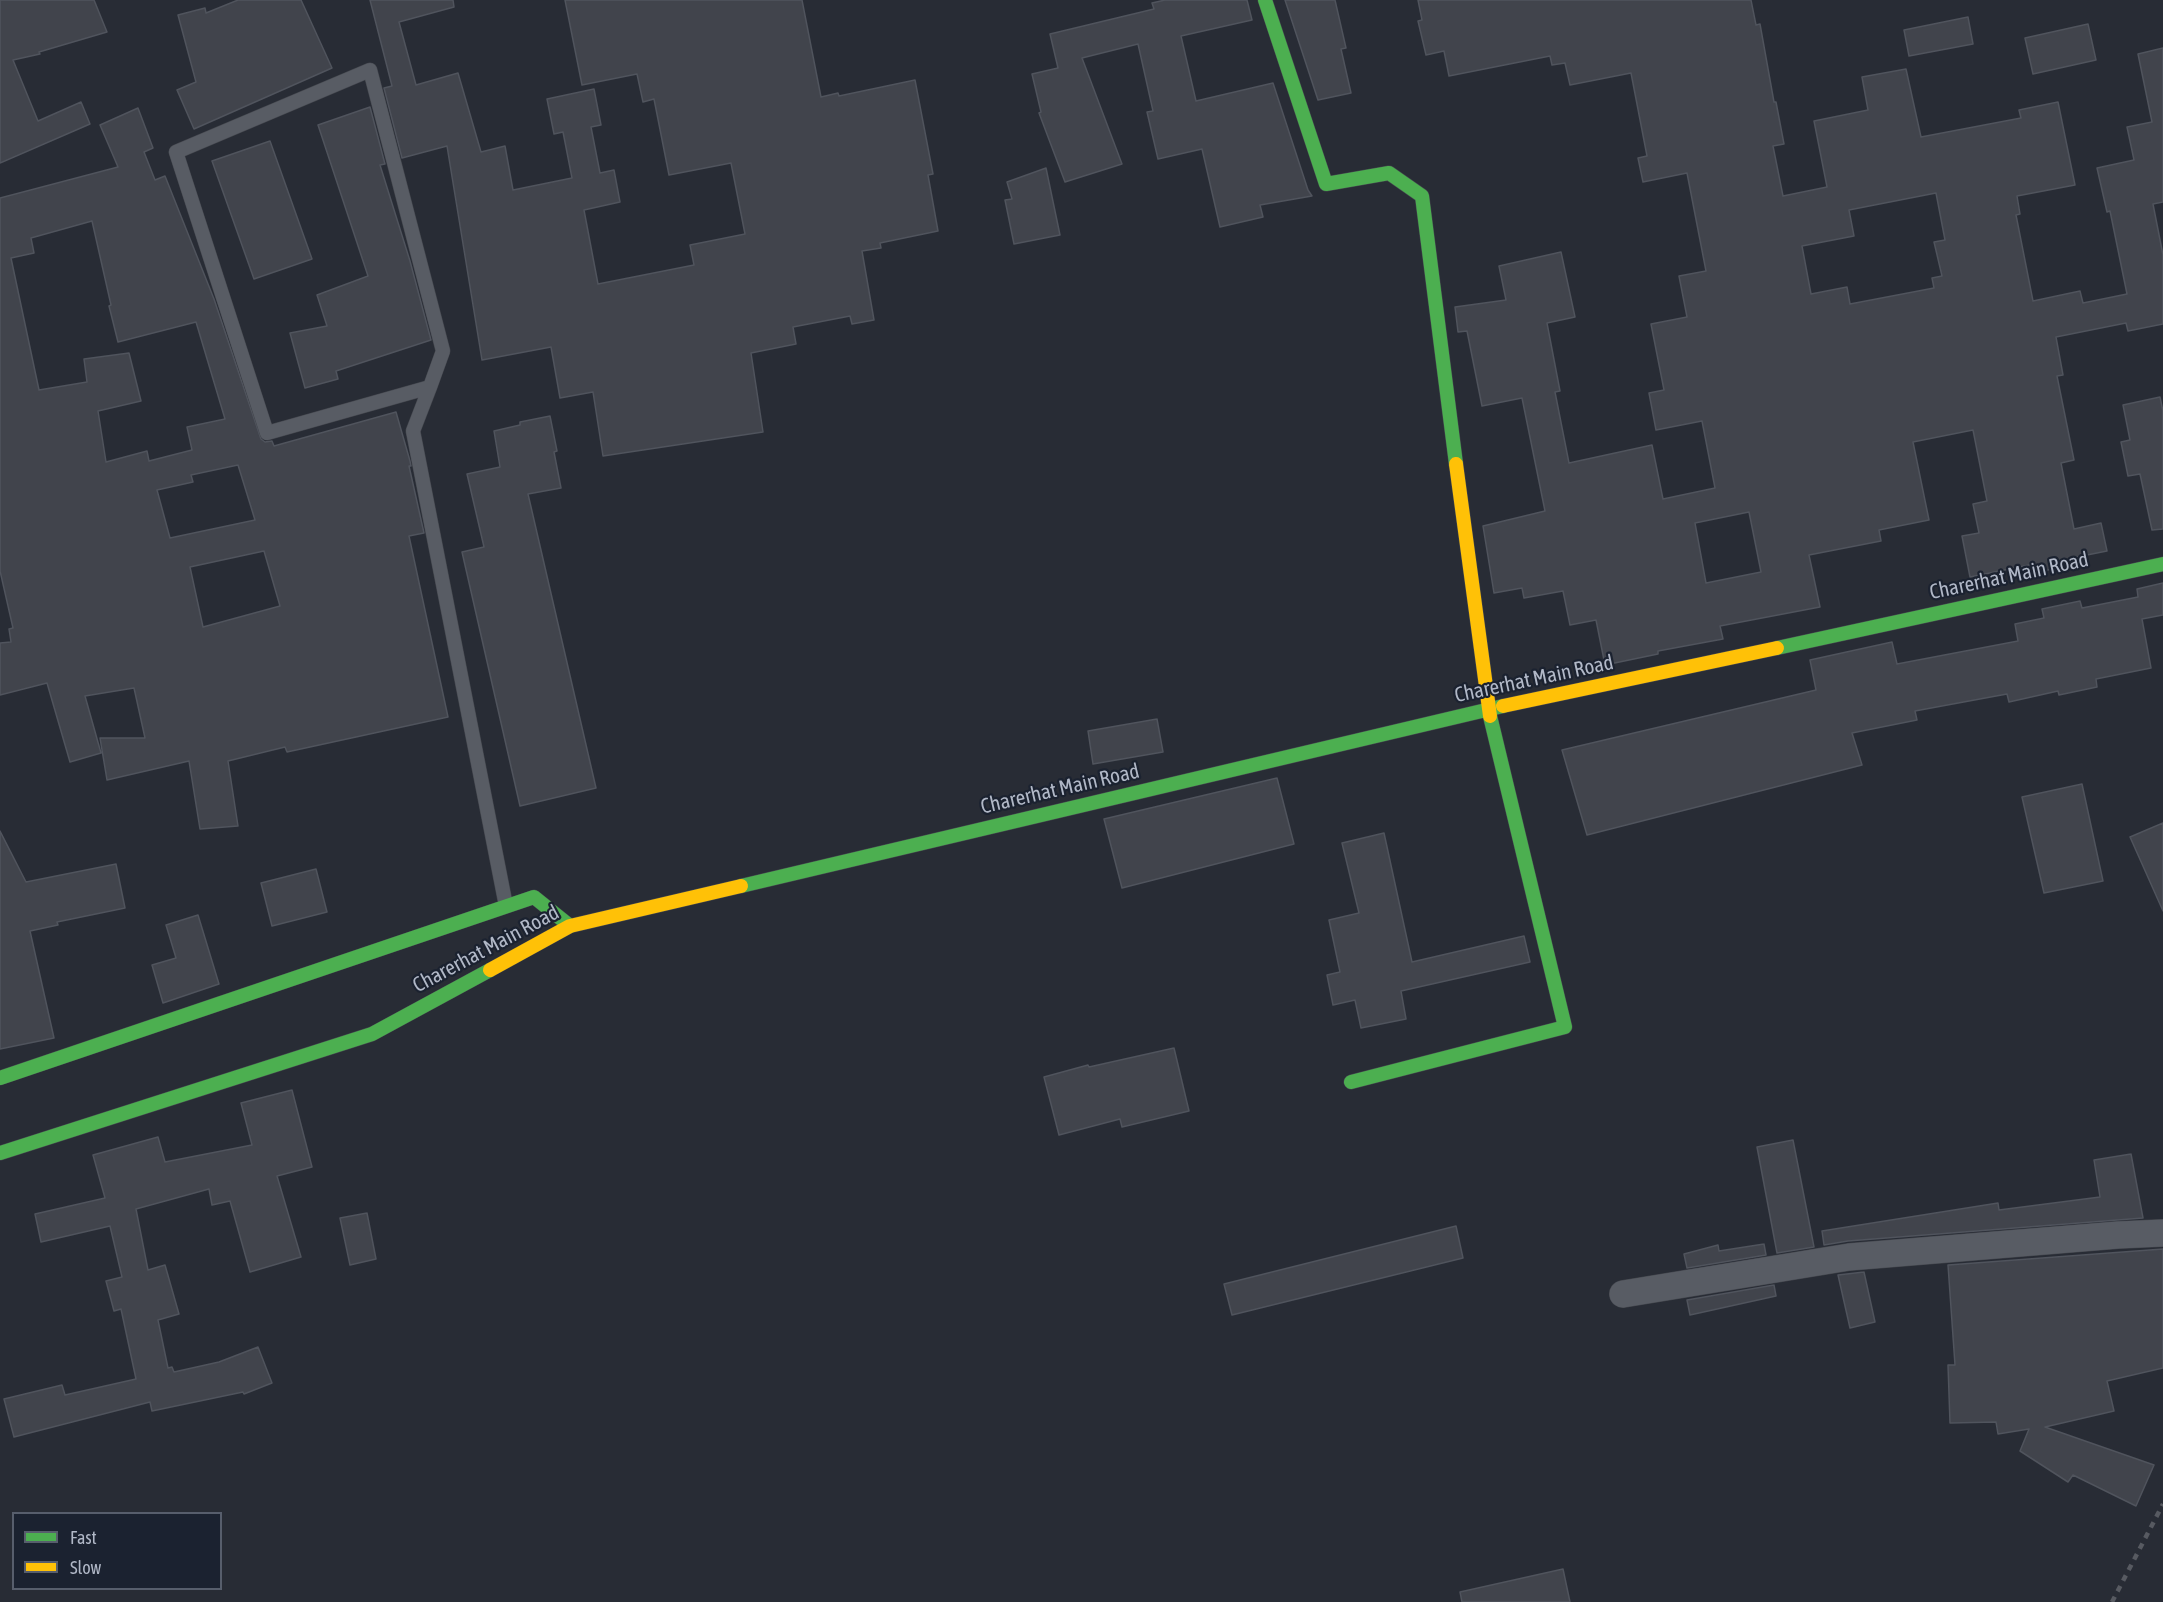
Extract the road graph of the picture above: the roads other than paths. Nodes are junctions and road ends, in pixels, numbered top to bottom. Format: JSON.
{"nodes":[{"id":1,"x":1265,"y":0,"type":"edge"},
{"id":2,"x":430,"y":387,"type":"junction"},
{"id":3,"x":2163,"y":564,"type":"edge"},
{"id":4,"x":1488,"y":709,"type":"junction"},
{"id":5,"x":506,"y":906,"type":"junction"},
{"id":6,"x":570,"y":926,"type":"junction"},
{"id":7,"x":0,"y":1078,"type":"edge"},
{"id":8,"x":1352,"y":1082,"type":"dead end"},
{"id":9,"x":0,"y":1153,"type":"edge"},
{"id":10,"x":2163,"y":1233,"type":"edge"},
{"id":11,"x":1623,"y":1294,"type":"dead end"}],
"edges":[{"from":1,"to":4,"type":"street"},
{"from":2,"to":2,"type":"lane"},
{"from":2,"to":5,"type":"lane"},
{"from":3,"to":4,"type":"street","name":"Charerhat Main Road"},
{"from":4,"to":6,"type":"street","name":"Charerhat Main Road"},
{"from":4,"to":8,"type":"street"},
{"from":5,"to":6,"type":"street"},
{"from":5,"to":7,"type":"street"},
{"from":6,"to":9,"type":"street","name":"Charerhat Main Road"},
{"from":10,"to":11,"type":"street"}]}
